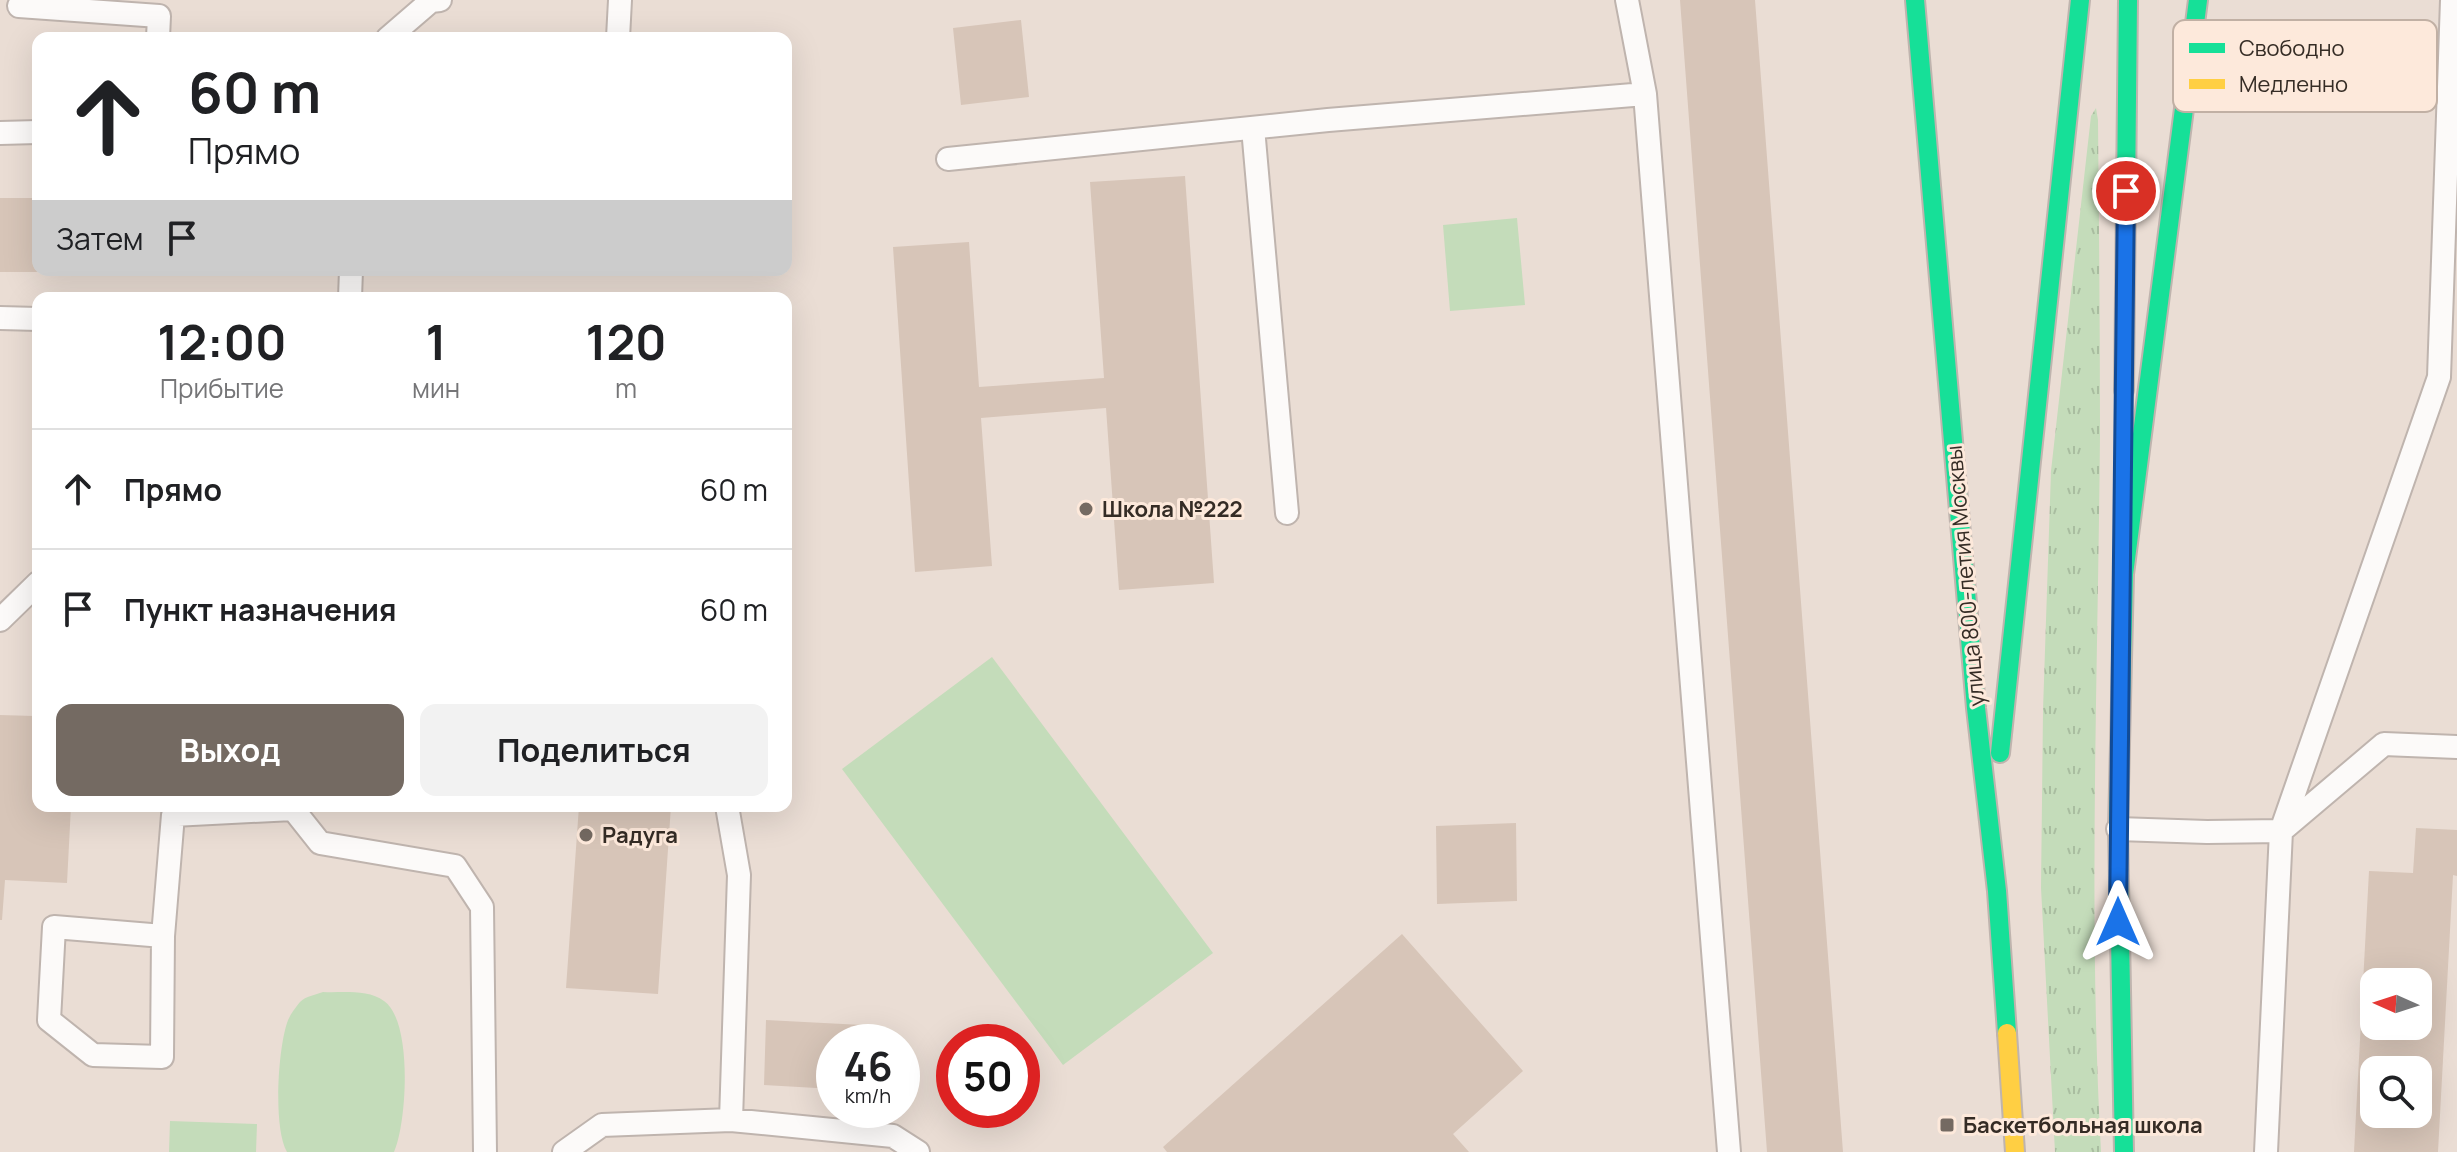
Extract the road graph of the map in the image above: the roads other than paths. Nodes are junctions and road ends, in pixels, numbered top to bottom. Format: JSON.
{"nodes":[{"id":1,"x":440,"y":0,"type":"edge"},
{"id":2,"x":620,"y":0,"type":"edge"},
{"id":3,"x":1627,"y":0,"type":"edge"},
{"id":4,"x":1915,"y":0,"type":"edge"},
{"id":5,"x":2080,"y":0,"type":"edge"},
{"id":6,"x":2128,"y":0,"type":"edge"},
{"id":7,"x":2198,"y":0,"type":"edge"},
{"id":8,"x":2452,"y":0,"type":"edge"},
{"id":9,"x":19,"y":6,"type":"dead end"},
{"id":10,"x":2195,"y":20,"type":"edge"},
{"id":11,"x":158,"y":32,"type":"edge"},
{"id":12,"x":395,"y":32,"type":"edge"},
{"id":13,"x":618,"y":32,"type":"edge"},
{"id":14,"x":1645,"y":94,"type":"junction"},
{"id":15,"x":2184,"y":112,"type":"edge"},
{"id":16,"x":1253,"y":128,"type":"junction"},
{"id":17,"x":32,"y":132,"type":"edge"},
{"id":18,"x":0,"y":133,"type":"edge"},
{"id":19,"x":948,"y":159,"type":"dead end"},
{"id":20,"x":0,"y":318,"type":"edge"},
{"id":21,"x":32,"y":319,"type":"edge"},
{"id":22,"x":1287,"y":513,"type":"dead end"},
{"id":23,"x":2124,"y":574,"type":"junction"},
{"id":24,"x":32,"y":589,"type":"edge"},
{"id":25,"x":0,"y":620,"type":"edge"},
{"id":26,"x":2457,"y":747,"type":"edge"},
{"id":27,"x":224,"y":812,"type":"edge"},
{"id":28,"x":296,"y":812,"type":"edge"},
{"id":29,"x":728,"y":812,"type":"edge"},
{"id":30,"x":2118,"y":829,"type":"junction"},
{"id":31,"x":2281,"y":831,"type":"junction"},
{"id":32,"x":1997,"y":891,"type":"junction"},
{"id":33,"x":163,"y":936,"type":"junction"},
{"id":34,"x":731,"y":1120,"type":"junction"},
{"id":35,"x":485,"y":1152,"type":"edge"},
{"id":36,"x":564,"y":1152,"type":"edge"},
{"id":37,"x":918,"y":1152,"type":"edge"},
{"id":38,"x":1729,"y":1152,"type":"edge"},
{"id":39,"x":2015,"y":1152,"type":"edge"},
{"id":40,"x":2124,"y":1152,"type":"edge"},
{"id":41,"x":2266,"y":1152,"type":"edge"}],
"edges":[{"from":1,"to":12,"type":"lane"},
{"from":2,"to":13,"type":"lane"},
{"from":3,"to":14,"type":"lane"},
{"from":4,"to":32,"type":"main road","name":"улица 800-летия Москвы"},
{"from":5,"to":32,"type":"main road"},
{"from":6,"to":23,"type":"main road"},
{"from":7,"to":10,"type":"main road"},
{"from":8,"to":31,"type":"lane"},
{"from":9,"to":11,"type":"lane"},
{"from":14,"to":16,"type":"lane"},
{"from":14,"to":38,"type":"lane"},
{"from":15,"to":23,"type":"main road"},
{"from":16,"to":19,"type":"lane"},
{"from":16,"to":22,"type":"lane"},
{"from":17,"to":18,"type":"lane"},
{"from":20,"to":21,"type":"lane"},
{"from":23,"to":30,"type":"main road"},
{"from":24,"to":25,"type":"lane"},
{"from":26,"to":31,"type":"lane"},
{"from":27,"to":33,"type":"lane"},
{"from":28,"to":35,"type":"lane"},
{"from":29,"to":34,"type":"lane"},
{"from":30,"to":31,"type":"lane"},
{"from":30,"to":40,"type":"main road"},
{"from":31,"to":41,"type":"lane"},
{"from":32,"to":39,"type":"main road","name":"улица 800-летия Москвы"},
{"from":33,"to":33,"type":"lane"},
{"from":34,"to":36,"type":"lane"},
{"from":34,"to":37,"type":"lane"}]}
